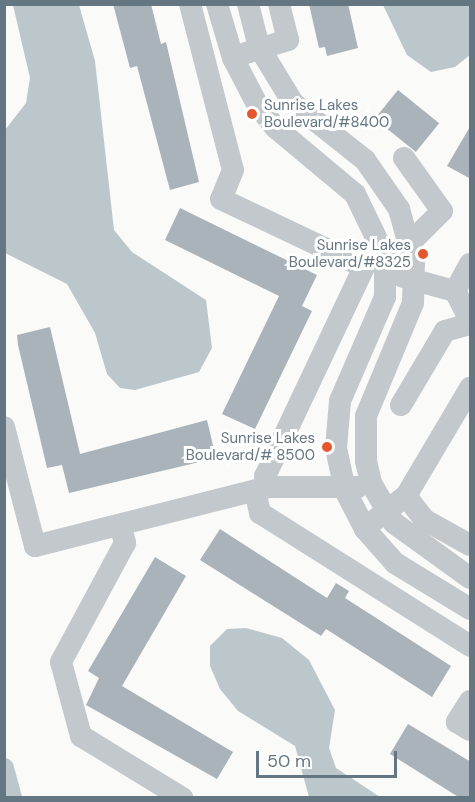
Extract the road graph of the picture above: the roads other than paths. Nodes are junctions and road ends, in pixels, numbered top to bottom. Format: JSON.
{"nodes":[{"id":1,"x":190,"y":4,"type":"edge"},
{"id":2,"x":217,"y":4,"type":"edge"},
{"id":3,"x":248,"y":4,"type":"edge"},
{"id":4,"x":279,"y":4,"type":"edge"},
{"id":5,"x":259,"y":47,"type":"junction"},
{"id":6,"x":233,"y":58,"type":"junction"},
{"id":7,"x":404,"y":158,"type":"dead end"},
{"id":8,"x":410,"y":243,"type":"junction"},
{"id":9,"x":471,"y":264,"type":"edge"},
{"id":10,"x":364,"y":267,"type":"junction"},
{"id":11,"x":388,"y":274,"type":"junction"},
{"id":12,"x":415,"y":280,"type":"junction"},
{"id":13,"x":467,"y":309,"type":"edge"},
{"id":14,"x":471,"y":388,"type":"edge"},
{"id":15,"x":401,"y":405,"type":"dead end"},
{"id":16,"x":4,"y":427,"type":"edge"},
{"id":17,"x":371,"y":483,"type":"junction"},
{"id":18,"x":262,"y":489,"type":"junction"},
{"id":19,"x":345,"y":490,"type":"junction"},
{"id":20,"x":406,"y":496,"type":"junction"},
{"id":21,"x":386,"y":512,"type":"junction"},
{"id":22,"x":120,"y":525,"type":"junction"},
{"id":23,"x":365,"y":529,"type":"junction"},
{"id":24,"x":471,"y":545,"type":"edge"},
{"id":25,"x":471,"y":578,"type":"edge"},
{"id":26,"x":471,"y":609,"type":"edge"},
{"id":27,"x":471,"y":646,"type":"edge"},
{"id":28,"x":471,"y":701,"type":"edge"},
{"id":29,"x":471,"y":730,"type":"edge"},
{"id":30,"x":152,"y":790,"type":"edge"},
{"id":31,"x":182,"y":798,"type":"edge"}],
"edges":[{"from":1,"to":10,"type":"street"},
{"from":2,"to":6,"type":"street"},
{"from":3,"to":5,"type":"street"},
{"from":4,"to":5,"type":"street"},
{"from":5,"to":6,"type":"street"},
{"from":5,"to":8,"type":"street"},
{"from":6,"to":11,"type":"street"},
{"from":7,"to":8,"type":"street"},
{"from":8,"to":12,"type":"street"},
{"from":9,"to":13,"type":"street"},
{"from":10,"to":11,"type":"street"},
{"from":10,"to":18,"type":"street"},
{"from":11,"to":12,"type":"street"},
{"from":11,"to":19,"type":"street"},
{"from":12,"to":13,"type":"street"},
{"from":12,"to":17,"type":"street"},
{"from":13,"to":15,"type":"street"},
{"from":14,"to":20,"type":"street"},
{"from":16,"to":22,"type":"street"},
{"from":17,"to":19,"type":"street"},
{"from":17,"to":21,"type":"street"},
{"from":18,"to":19,"type":"street"},
{"from":18,"to":22,"type":"street"},
{"from":18,"to":27,"type":"street"},
{"from":19,"to":23,"type":"street"},
{"from":20,"to":21,"type":"street"},
{"from":20,"to":24,"type":"street"},
{"from":21,"to":23,"type":"street"},
{"from":21,"to":25,"type":"street"},
{"from":22,"to":30,"type":"street"},
{"from":23,"to":26,"type":"street"},
{"from":28,"to":29,"type":"street"},
{"from":30,"to":31,"type":"street"}]}
